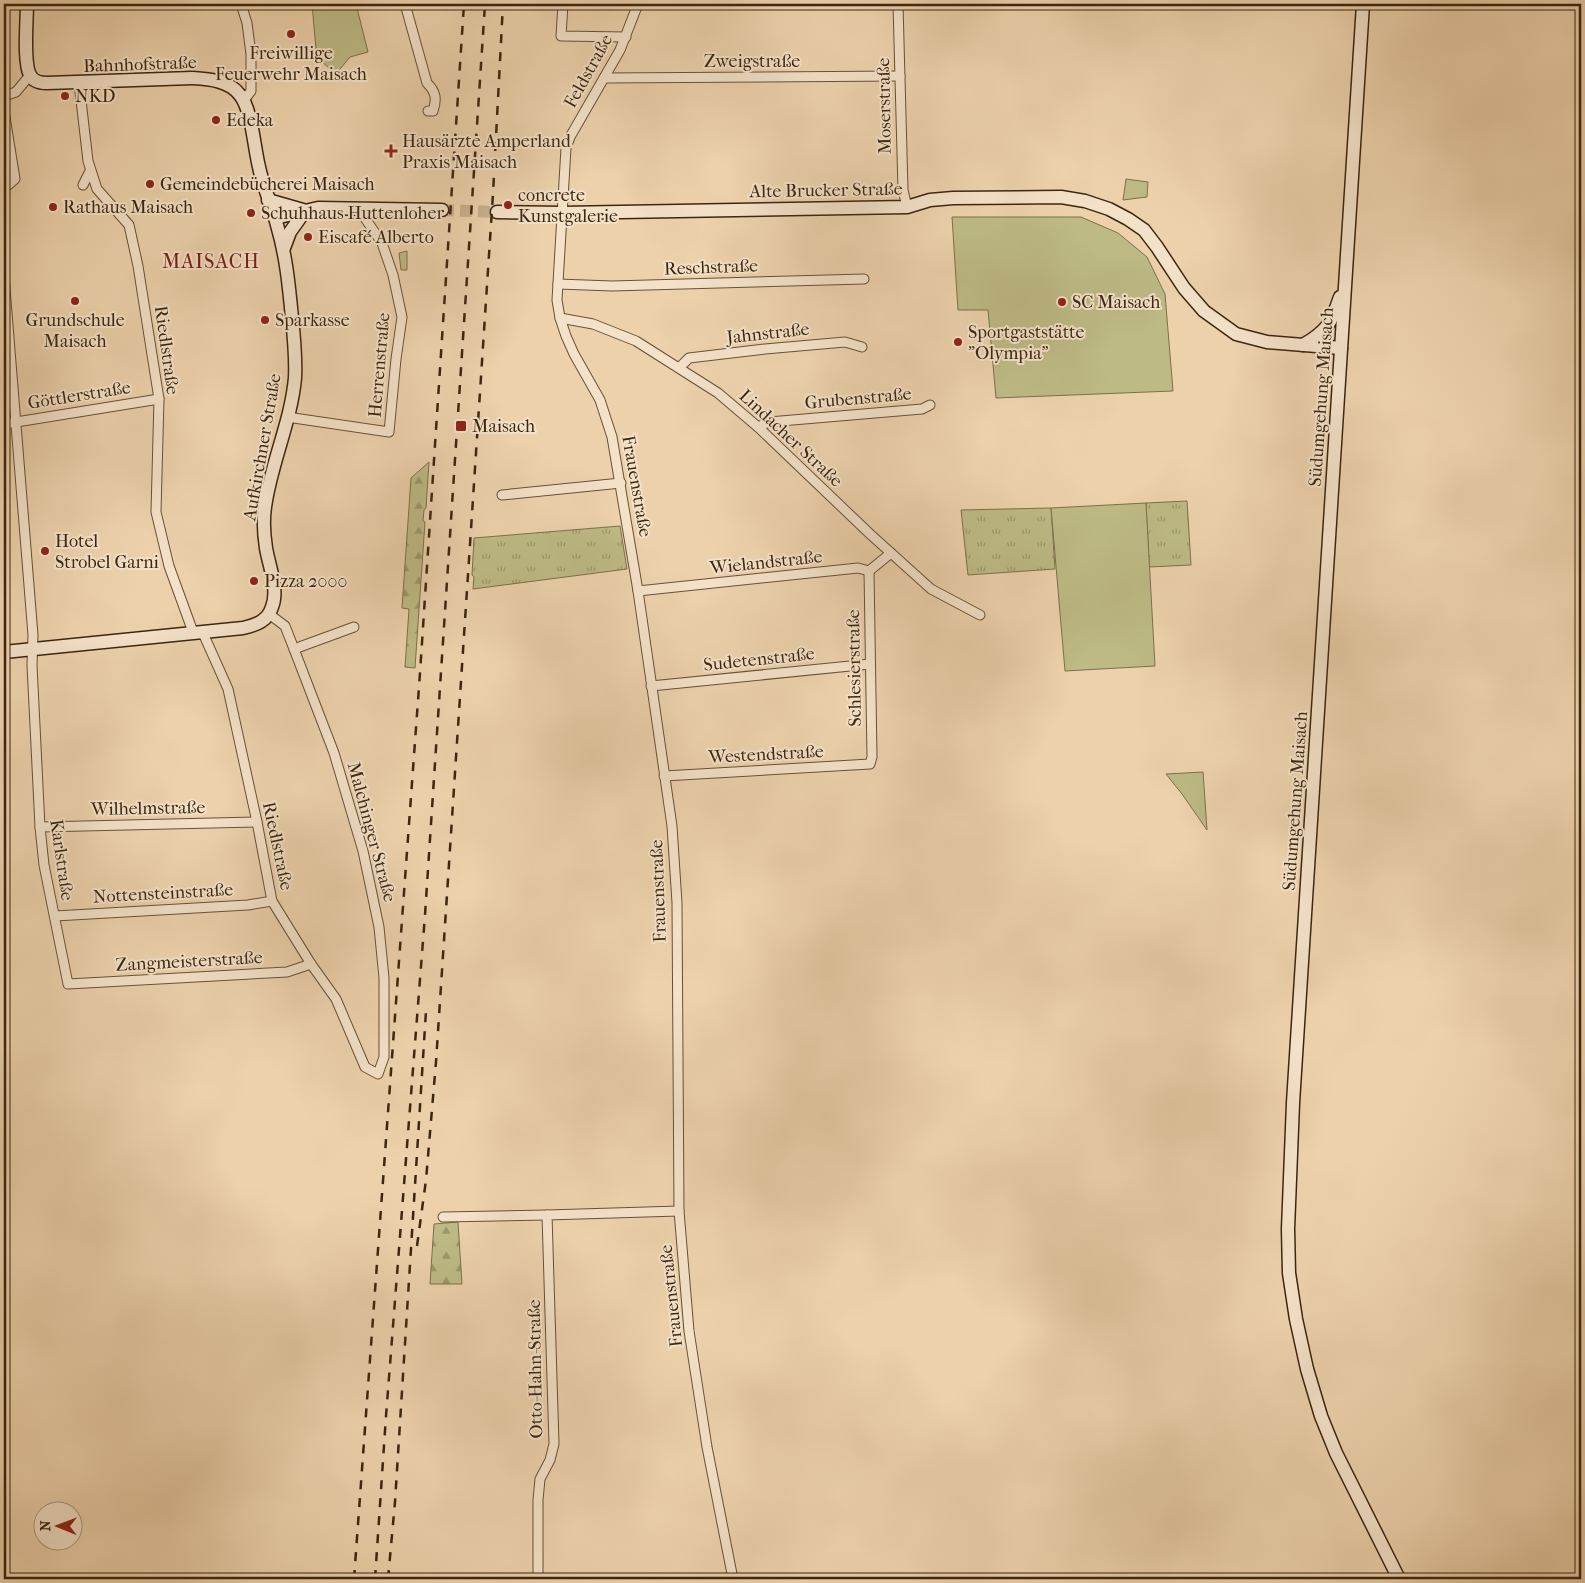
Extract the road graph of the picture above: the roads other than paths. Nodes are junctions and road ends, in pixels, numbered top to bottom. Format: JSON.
{"nodes":[{"id":1,"x":27,"y":4,"type":"edge"},
{"id":2,"x":240,"y":4,"type":"edge"},
{"id":3,"x":405,"y":4,"type":"edge"},
{"id":4,"x":563,"y":4,"type":"edge"},
{"id":5,"x":638,"y":4,"type":"edge"},
{"id":6,"x":898,"y":4,"type":"edge"},
{"id":7,"x":1363,"y":4,"type":"edge"},
{"id":8,"x":626,"y":36,"type":"junction"},
{"id":9,"x":30,"y":75,"type":"junction"},
{"id":10,"x":900,"y":76,"type":"junction"},
{"id":11,"x":604,"y":78,"type":"junction"},
{"id":12,"x":80,"y":83,"type":"junction"},
{"id":13,"x":4,"y":96,"type":"edge"},
{"id":14,"x":244,"y":100,"type":"junction"},
{"id":15,"x":4,"y":111,"type":"edge"},
{"id":16,"x":428,"y":111,"type":"dead end"},
{"id":17,"x":90,"y":171,"type":"junction"},
{"id":18,"x":8,"y":184,"type":"edge"},
{"id":19,"x":83,"y":185,"type":"dead end"},
{"id":20,"x":268,"y":200,"type":"junction"},
{"id":21,"x":907,"y":207,"type":"junction"},
{"id":22,"x":358,"y":208,"type":"junction"},
{"id":23,"x":442,"y":210,"type":"tunnel mouth"},
{"id":24,"x":498,"y":212,"type":"tunnel mouth"},
{"id":25,"x":563,"y":213,"type":"junction"},
{"id":26,"x":301,"y":215,"type":"junction"},
{"id":27,"x":276,"y":221,"type":"junction"},
{"id":28,"x":284,"y":248,"type":"junction"},
{"id":29,"x":4,"y":276,"type":"edge"},
{"id":30,"x":864,"y":278,"type":"dead end"},
{"id":31,"x":1346,"y":279,"type":"junction"},
{"id":32,"x":558,"y":284,"type":"junction"},
{"id":33,"x":560,"y":318,"type":"junction"},
{"id":34,"x":1303,"y":345,"type":"junction"},
{"id":35,"x":862,"y":347,"type":"dead end"},
{"id":36,"x":1341,"y":348,"type":"junction"},
{"id":37,"x":680,"y":368,"type":"junction"},
{"id":38,"x":158,"y":399,"type":"junction"},
{"id":39,"x":930,"y":405,"type":"dead end"},
{"id":40,"x":287,"y":417,"type":"junction"},
{"id":41,"x":15,"y":422,"type":"junction"},
{"id":42,"x":4,"y":424,"type":"edge"},
{"id":43,"x":758,"y":427,"type":"junction"},
{"id":44,"x":621,"y":483,"type":"junction"},
{"id":45,"x":502,"y":495,"type":"dead end"},
{"id":46,"x":891,"y":553,"type":"junction"},
{"id":47,"x":869,"y":571,"type":"junction"},
{"id":48,"x":638,"y":592,"type":"junction"},
{"id":49,"x":269,"y":614,"type":"junction"},
{"id":50,"x":980,"y":615,"type":"dead end"},
{"id":51,"x":354,"y":627,"type":"dead end"},
{"id":52,"x":198,"y":632,"type":"junction"},
{"id":53,"x":33,"y":649,"type":"junction"},
{"id":54,"x":294,"y":649,"type":"junction"},
{"id":55,"x":4,"y":652,"type":"edge"},
{"id":56,"x":870,"y":664,"type":"junction"},
{"id":57,"x":651,"y":686,"type":"junction"},
{"id":58,"x":870,"y":764,"type":"joint"},
{"id":59,"x":664,"y":776,"type":"junction"},
{"id":60,"x":257,"y":822,"type":"junction"},
{"id":61,"x":40,"y":827,"type":"junction"},
{"id":62,"x":272,"y":901,"type":"junction"},
{"id":63,"x":55,"y":916,"type":"junction"},
{"id":64,"x":311,"y":964,"type":"junction"},
{"id":65,"x":68,"y":984,"type":"joint"},
{"id":66,"x":378,"y":1074,"type":"joint"},
{"id":67,"x":679,"y":1212,"type":"junction"},
{"id":68,"x":547,"y":1215,"type":"junction"},
{"id":69,"x":443,"y":1217,"type":"dead end"},
{"id":70,"x":538,"y":1579,"type":"edge"},
{"id":71,"x":733,"y":1579,"type":"edge"},
{"id":72,"x":1399,"y":1579,"type":"edge"}],
"edges":[{"from":1,"to":9,"type":"street"},
{"from":2,"to":14,"type":"street"},
{"from":3,"to":16,"type":"street"},
{"from":4,"to":8,"type":"street"},
{"from":5,"to":8,"type":"street","name":"Feldstraße"},
{"from":6,"to":10,"type":"street","name":"Moserstraße"},
{"from":7,"to":31,"type":"street","name":"Südumgehung Maisach"},
{"from":8,"to":11,"type":"street","name":"Feldstraße"},
{"from":9,"to":12,"type":"street","name":"Bahnhofstraße"},
{"from":9,"to":13,"type":"street"},
{"from":10,"to":11,"type":"street","name":"Zweigstraße"},
{"from":10,"to":21,"type":"street","name":"Moserstraße"},
{"from":11,"to":25,"type":"street","name":"Feldstraße"},
{"from":12,"to":14,"type":"street","name":"Bahnhofstraße"},
{"from":12,"to":17,"type":"street","name":"Riedlstraße"},
{"from":14,"to":20,"type":"street"},
{"from":15,"to":18,"type":"street"},
{"from":17,"to":19,"type":"street"},
{"from":17,"to":38,"type":"street","name":"Riedlstraße"},
{"from":20,"to":26,"type":"street"},
{"from":20,"to":27,"type":"street"},
{"from":21,"to":25,"type":"street","name":"Alte Brucker Straße"},
{"from":21,"to":34,"type":"street","name":"Alte Brucker Straße"},
{"from":22,"to":23,"type":"street"},
{"from":22,"to":26,"type":"street"},
{"from":22,"to":40,"type":"street","name":"Herrenstraße"},
{"from":24,"to":25,"type":"street","name":"Alte Brucker Straße"},
{"from":25,"to":32,"type":"street","name":"Frauenstraße"},
{"from":26,"to":27,"type":"street"},
{"from":26,"to":28,"type":"street"},
{"from":27,"to":28,"type":"street","name":"Aufkirchner Straße"},
{"from":28,"to":40,"type":"street","name":"Aufkirchner Straße"},
{"from":29,"to":41,"type":"street","name":"Karlstraße"},
{"from":30,"to":32,"type":"street","name":"Reschstraße"},
{"from":31,"to":34,"type":"street"},
{"from":31,"to":36,"type":"street","name":"Südumgehung Maisach"},
{"from":32,"to":33,"type":"street","name":"Frauenstraße"},
{"from":33,"to":37,"type":"street","name":"Lindacher Straße"},
{"from":33,"to":44,"type":"street","name":"Frauenstraße"},
{"from":34,"to":36,"type":"street","name":"Alte Brucker Straße"},
{"from":35,"to":37,"type":"street","name":"Jahnstraße"},
{"from":36,"to":72,"type":"street","name":"Südumgehung Maisach"},
{"from":37,"to":43,"type":"street","name":"Lindacher Straße"},
{"from":38,"to":41,"type":"street","name":"Göttlerstraße"},
{"from":38,"to":52,"type":"street","name":"Riedlstraße"},
{"from":39,"to":43,"type":"street","name":"Grubenstraße"},
{"from":40,"to":49,"type":"street","name":"Aufkirchner Straße"},
{"from":41,"to":42,"type":"street","name":"Göttlerstraße"},
{"from":41,"to":53,"type":"street","name":"Karlstraße"},
{"from":43,"to":46,"type":"street","name":"Lindacher Straße"},
{"from":44,"to":45,"type":"street"},
{"from":44,"to":48,"type":"street","name":"Frauenstraße"},
{"from":46,"to":47,"type":"street"},
{"from":46,"to":50,"type":"street","name":"Lindacher Straße"},
{"from":47,"to":48,"type":"street","name":"Wielandstraße"},
{"from":47,"to":56,"type":"street","name":"Schlesierstraße"},
{"from":48,"to":57,"type":"street","name":"Frauenstraße"},
{"from":49,"to":52,"type":"street"},
{"from":49,"to":54,"type":"street","name":"Malchinger Straße"},
{"from":51,"to":54,"type":"street"},
{"from":52,"to":53,"type":"street"},
{"from":52,"to":60,"type":"street","name":"Riedlstraße"},
{"from":53,"to":55,"type":"street"},
{"from":53,"to":61,"type":"street","name":"Karlstraße"},
{"from":54,"to":66,"type":"street","name":"Malchinger Straße"},
{"from":56,"to":57,"type":"street","name":"Sudetenstraße"},
{"from":56,"to":58,"type":"street","name":"Schlesierstraße"},
{"from":57,"to":59,"type":"street","name":"Frauenstraße"},
{"from":58,"to":59,"type":"street","name":"Westendstraße"},
{"from":59,"to":67,"type":"street","name":"Frauenstraße"},
{"from":60,"to":61,"type":"street","name":"Wilhelmstraße"},
{"from":60,"to":62,"type":"street","name":"Riedlstraße"},
{"from":61,"to":63,"type":"street","name":"Karlstraße"},
{"from":62,"to":63,"type":"street","name":"Nottensteinstraße"},
{"from":62,"to":64,"type":"street","name":"Riedlstraße"},
{"from":63,"to":65,"type":"street","name":"Karlstraße"},
{"from":64,"to":65,"type":"street","name":"Zangmeisterstraße"},
{"from":64,"to":66,"type":"street","name":"Riedlstraße"},
{"from":67,"to":68,"type":"street"},
{"from":67,"to":71,"type":"street","name":"Frauenstraße"},
{"from":68,"to":69,"type":"street"},
{"from":68,"to":70,"type":"street","name":"Otto-Hahn-Straße"}]}
